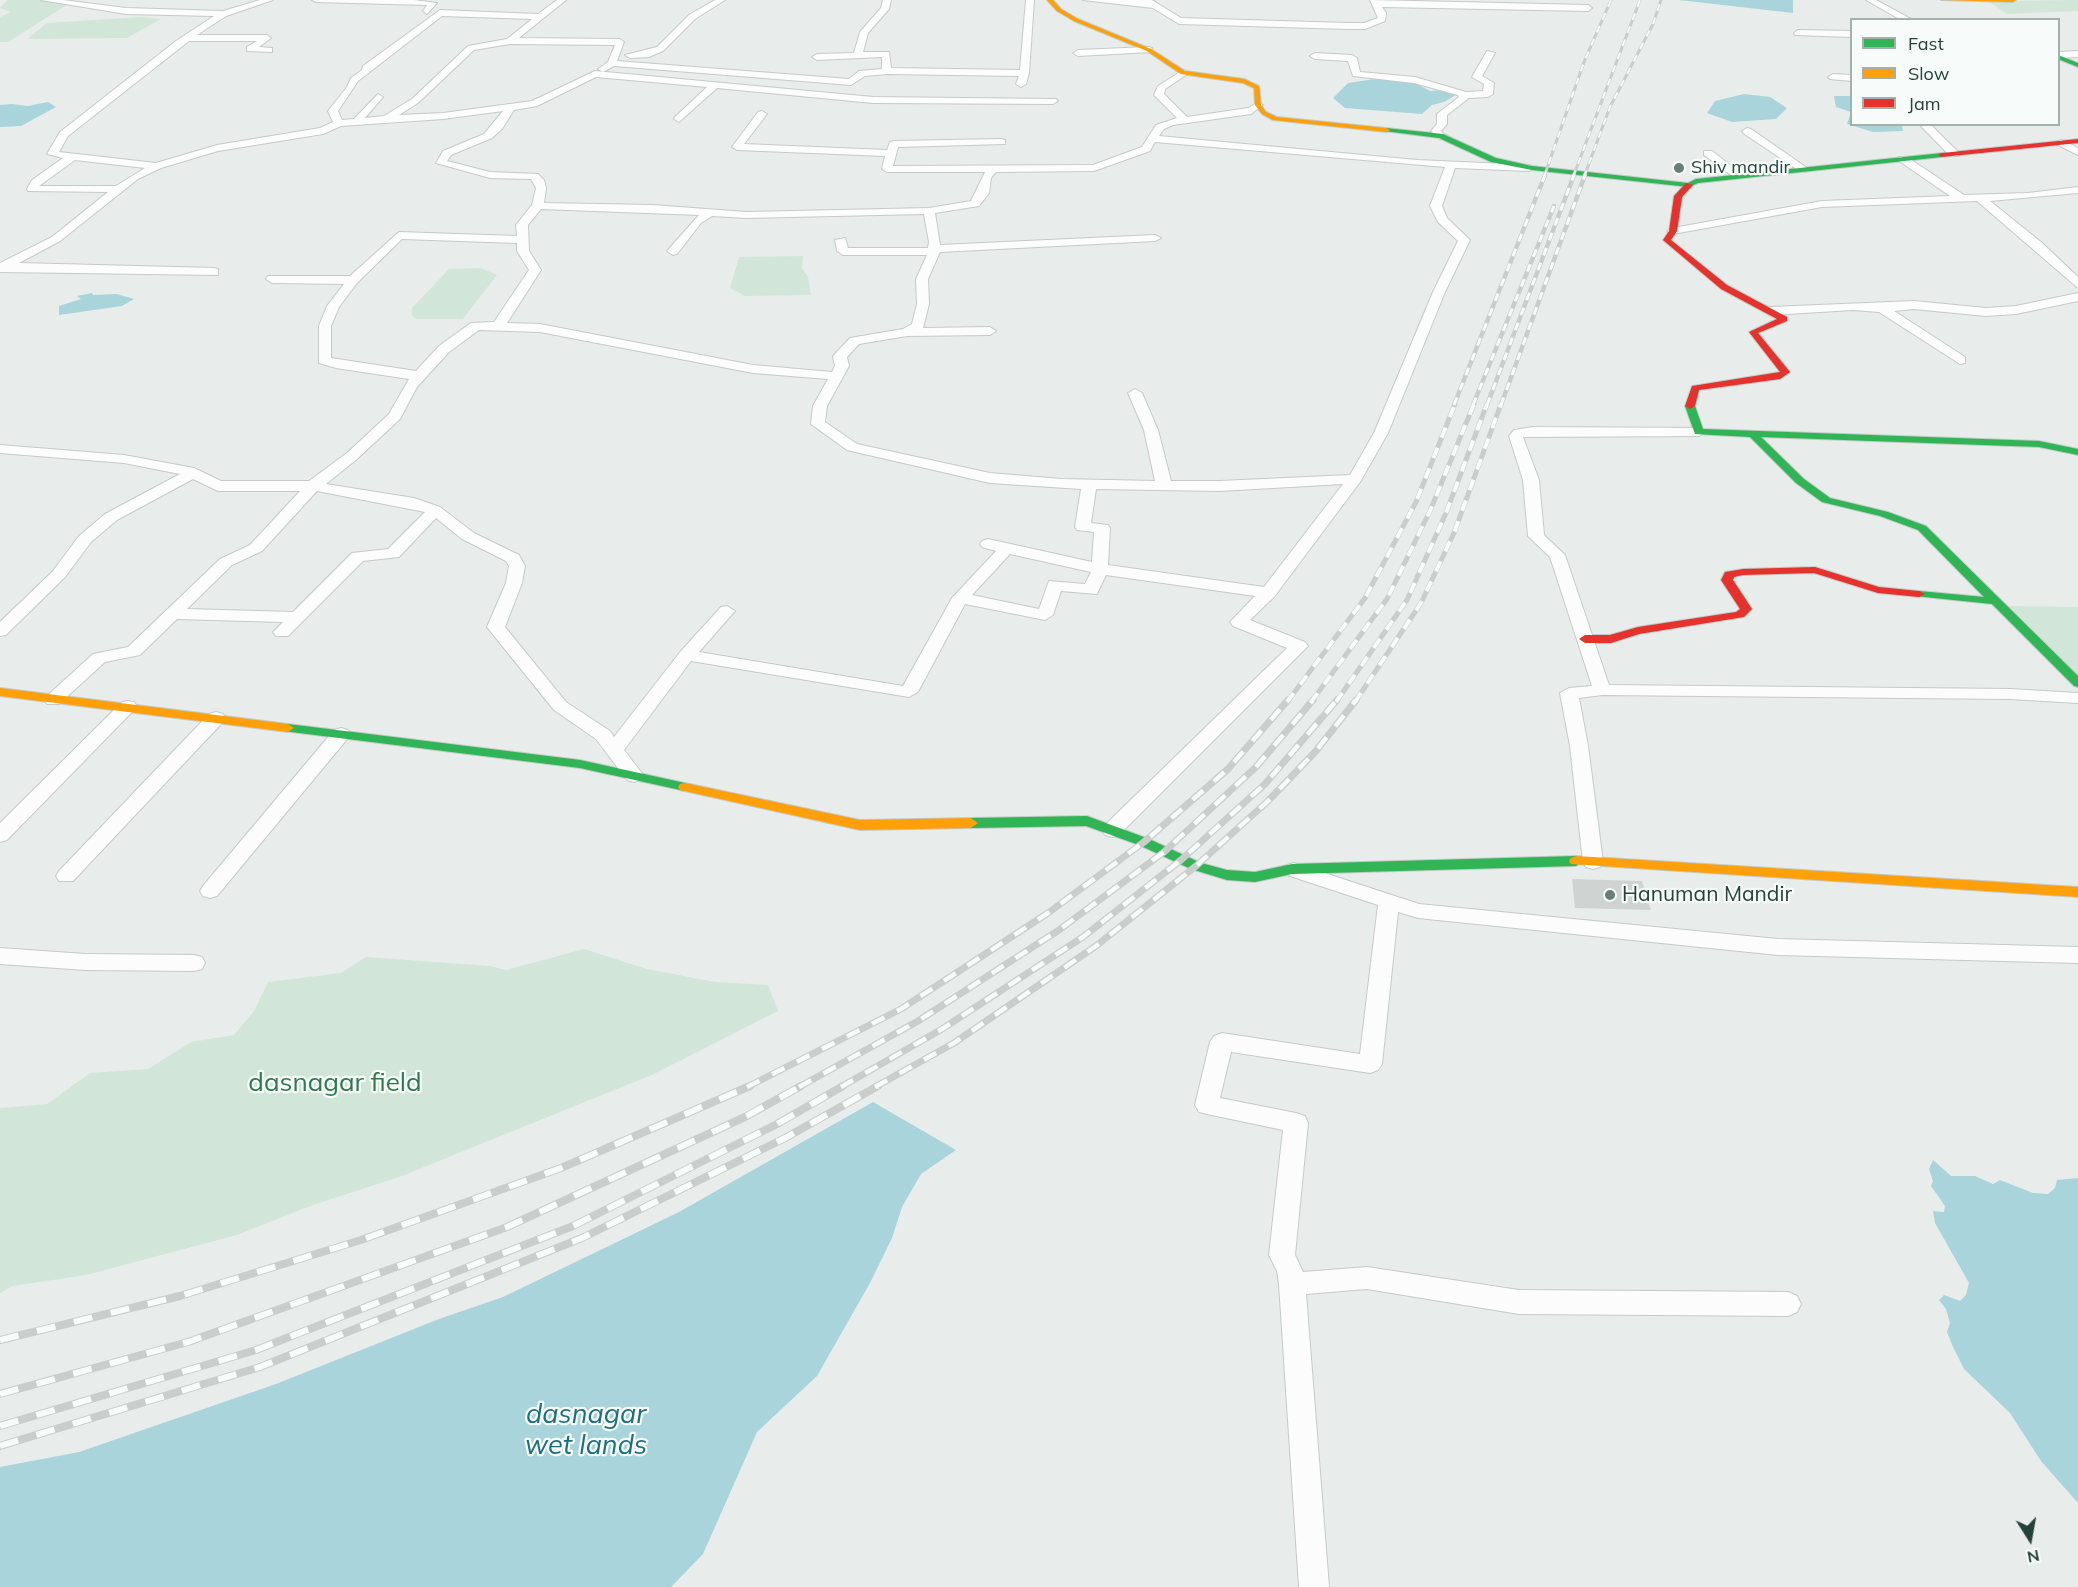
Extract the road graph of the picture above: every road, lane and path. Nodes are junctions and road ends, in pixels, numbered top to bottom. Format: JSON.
{"nodes":[{"id":1,"x":45,"y":0,"type":"edge"},
{"id":2,"x":269,"y":0,"type":"edge"},
{"id":3,"x":316,"y":0,"type":"edge"},
{"id":4,"x":562,"y":0,"type":"edge"},
{"id":5,"x":721,"y":0,"type":"edge"},
{"id":6,"x":887,"y":0,"type":"edge"},
{"id":7,"x":1030,"y":0,"type":"edge"},
{"id":8,"x":1050,"y":0,"type":"edge"},
{"id":9,"x":1087,"y":0,"type":"edge"},
{"id":10,"x":1870,"y":0,"type":"edge"},
{"id":11,"x":1944,"y":0,"type":"edge"},
{"id":12,"x":1984,"y":0,"type":"edge"},
{"id":13,"x":2013,"y":0,"type":"edge"},
{"id":14,"x":65,"y":1,"type":"edge"},
{"id":15,"x":347,"y":1,"type":"edge"},
{"id":16,"x":1150,"y":2,"type":"edge"},
{"id":17,"x":1376,"y":2,"type":"edge"},
{"id":18,"x":1588,"y":8,"type":"dead end"},
{"id":19,"x":408,"y":10,"type":"dead end"},
{"id":20,"x":427,"y":11,"type":"junction"},
{"id":21,"x":440,"y":13,"type":"junction"},
{"id":22,"x":224,"y":14,"type":"junction"},
{"id":23,"x":2007,"y":14,"type":"dead end"},
{"id":24,"x":539,"y":17,"type":"junction"},
{"id":25,"x":1905,"y":18,"type":"edge"},
{"id":26,"x":1299,"y":27,"type":"junction"},
{"id":27,"x":1798,"y":33,"type":"dead end"},
{"id":28,"x":1850,"y":34,"type":"edge"},
{"id":29,"x":1305,"y":36,"type":"dead end"},
{"id":30,"x":187,"y":38,"type":"junction"},
{"id":31,"x":510,"y":41,"type":"junction"},
{"id":32,"x":1310,"y":46,"type":"dead end"},
{"id":33,"x":269,"y":50,"type":"dead end"},
{"id":34,"x":1149,"y":50,"type":"junction"},
{"id":35,"x":858,"y":53,"type":"junction"},
{"id":36,"x":1078,"y":53,"type":"dead end"},
{"id":37,"x":1490,"y":53,"type":"dead end"},
{"id":38,"x":2078,"y":54,"type":"edge"},
{"id":39,"x":1315,"y":56,"type":"junction"},
{"id":40,"x":2060,"y":56,"type":"edge"},
{"id":41,"x":817,"y":57,"type":"dead end"},
{"id":42,"x":2060,"y":57,"type":"edge"},
{"id":43,"x":614,"y":59,"type":"junction"},
{"id":44,"x":2078,"y":65,"type":"edge"},
{"id":45,"x":1321,"y":68,"type":"dead end"},
{"id":46,"x":887,"y":71,"type":"junction"},
{"id":47,"x":1024,"y":73,"type":"junction"},
{"id":48,"x":1183,"y":73,"type":"junction"},
{"id":49,"x":595,"y":74,"type":"junction"},
{"id":50,"x":1833,"y":77,"type":"dead end"},
{"id":51,"x":1850,"y":78,"type":"edge"},
{"id":52,"x":921,"y":85,"type":"junction"},
{"id":53,"x":714,"y":86,"type":"junction"},
{"id":54,"x":704,"y":95,"type":"junction"},
{"id":55,"x":1465,"y":95,"type":"junction"},
{"id":56,"x":378,"y":97,"type":"dead end"},
{"id":57,"x":1016,"y":100,"type":"junction"},
{"id":58,"x":1053,"y":100,"type":"dead end"},
{"id":59,"x":800,"y":104,"type":"dead end"},
{"id":60,"x":1258,"y":105,"type":"junction"},
{"id":61,"x":511,"y":107,"type":"junction"},
{"id":62,"x":762,"y":114,"type":"dead end"},
{"id":63,"x":386,"y":118,"type":"junction"},
{"id":64,"x":679,"y":119,"type":"dead end"},
{"id":65,"x":357,"y":121,"type":"junction"},
{"id":66,"x":1185,"y":121,"type":"junction"},
{"id":67,"x":339,"y":123,"type":"junction"},
{"id":68,"x":1926,"y":126,"type":"edge"},
{"id":69,"x":1747,"y":131,"type":"dead end"},
{"id":70,"x":1440,"y":136,"type":"junction"},
{"id":71,"x":1154,"y":139,"type":"junction"},
{"id":72,"x":2078,"y":141,"type":"edge"},
{"id":73,"x":1001,"y":142,"type":"dead end"},
{"id":74,"x":2062,"y":143,"type":"junction"},
{"id":75,"x":2078,"y":152,"type":"edge"},
{"id":76,"x":891,"y":153,"type":"junction"},
{"id":77,"x":1708,"y":153,"type":"dead end"},
{"id":78,"x":1954,"y":154,"type":"junction"},
{"id":79,"x":72,"y":157,"type":"junction"},
{"id":80,"x":1903,"y":159,"type":"junction"},
{"id":81,"x":1451,"y":165,"type":"junction"},
{"id":82,"x":157,"y":166,"type":"junction"},
{"id":83,"x":993,"y":169,"type":"junction"},
{"id":84,"x":1547,"y":169,"type":"junction"},
{"id":85,"x":1805,"y":170,"type":"junction"},
{"id":86,"x":1739,"y":176,"type":"junction"},
{"id":87,"x":1689,"y":185,"type":"junction"},
{"id":88,"x":121,"y":189,"type":"junction"},
{"id":89,"x":2078,"y":190,"type":"edge"},
{"id":90,"x":1961,"y":198,"type":"junction"},
{"id":91,"x":1980,"y":198,"type":"junction"},
{"id":92,"x":538,"y":206,"type":"junction"},
{"id":93,"x":929,"y":211,"type":"junction"},
{"id":94,"x":709,"y":213,"type":"junction"},
{"id":95,"x":1673,"y":231,"type":"junction"},
{"id":96,"x":1155,"y":238,"type":"dead end"},
{"id":97,"x":523,"y":240,"type":"junction"},
{"id":98,"x":842,"y":240,"type":"dead end"},
{"id":99,"x":934,"y":250,"type":"junction"},
{"id":100,"x":673,"y":251,"type":"dead end"},
{"id":101,"x":1,"y":267,"type":"edge"},
{"id":102,"x":214,"y":272,"type":"dead end"},
{"id":103,"x":272,"y":279,"type":"dead end"},
{"id":104,"x":353,"y":280,"type":"junction"},
{"id":105,"x":2078,"y":284,"type":"edge"},
{"id":106,"x":2078,"y":297,"type":"edge"},
{"id":107,"x":1882,"y":308,"type":"junction"},
{"id":108,"x":1770,"y":311,"type":"junction"},
{"id":109,"x":498,"y":326,"type":"junction"},
{"id":110,"x":990,"y":330,"type":"dead end"},
{"id":111,"x":907,"y":332,"type":"junction"},
{"id":112,"x":1960,"y":360,"type":"dead end"},
{"id":113,"x":419,"y":376,"type":"junction"},
{"id":114,"x":837,"y":376,"type":"junction"},
{"id":115,"x":1135,"y":393,"type":"dead end"},
{"id":116,"x":1700,"y":432,"type":"junction"},
{"id":117,"x":1754,"y":436,"type":"junction"},
{"id":118,"x":0,"y":449,"type":"edge"},
{"id":119,"x":2078,"y":452,"type":"edge"},
{"id":120,"x":193,"y":473,"type":"junction"},
{"id":121,"x":1355,"y":479,"type":"junction"},
{"id":122,"x":1089,"y":485,"type":"junction"},
{"id":123,"x":1164,"y":485,"type":"junction"},
{"id":124,"x":313,"y":486,"type":"junction"},
{"id":125,"x":435,"y":510,"type":"junction"},
{"id":126,"x":988,"y":544,"type":"dead end"},
{"id":127,"x":1006,"y":549,"type":"junction"},
{"id":128,"x":1100,"y":570,"type":"junction"},
{"id":129,"x":1268,"y":593,"type":"junction"},
{"id":130,"x":960,"y":598,"type":"junction"},
{"id":131,"x":1995,"y":601,"type":"junction"},
{"id":132,"x":727,"y":611,"type":"dead end"},
{"id":133,"x":171,"y":614,"type":"junction"},
{"id":134,"x":299,"y":617,"type":"junction"},
{"id":135,"x":0,"y":631,"type":"edge"},
{"id":136,"x":282,"y":632,"type":"dead end"},
{"id":137,"x":1585,"y":639,"type":"junction"},
{"id":138,"x":687,"y":654,"type":"junction"},
{"id":139,"x":2078,"y":683,"type":"edge"},
{"id":140,"x":1602,"y":690,"type":"junction"},
{"id":141,"x":0,"y":692,"type":"edge"},
{"id":142,"x":2078,"y":698,"type":"edge"},
{"id":143,"x":53,"y":700,"type":"junction"},
{"id":144,"x":128,"y":706,"type":"junction"},
{"id":145,"x":216,"y":718,"type":"junction"},
{"id":146,"x":341,"y":734,"type":"junction"},
{"id":147,"x":614,"y":750,"type":"junction"},
{"id":148,"x":634,"y":776,"type":"junction"},
{"id":149,"x":1112,"y":830,"type":"junction"},
{"id":150,"x":0,"y":835,"type":"edge"},
{"id":151,"x":1593,"y":862,"type":"junction"},
{"id":152,"x":1292,"y":869,"type":"junction"},
{"id":153,"x":66,"y":876,"type":"dead end"},
{"id":154,"x":210,"y":891,"type":"dead end"},
{"id":155,"x":2078,"y":892,"type":"edge"},
{"id":156,"x":1389,"y":902,"type":"junction"},
{"id":157,"x":2078,"y":955,"type":"edge"},
{"id":158,"x":0,"y":956,"type":"edge"},
{"id":159,"x":194,"y":963,"type":"dead end"},
{"id":160,"x":1292,"y":1284,"type":"junction"},
{"id":161,"x":1788,"y":1304,"type":"dead end"},
{"id":162,"x":1314,"y":1587,"type":"edge"}],
"edges":[{"from":1,"to":14,"type":"street"},
{"from":2,"to":22,"type":"street"},
{"from":3,"to":15,"type":"street"},
{"from":4,"to":24,"type":"street"},
{"from":5,"to":43,"type":"street"},
{"from":6,"to":35,"type":"street"},
{"from":7,"to":47,"type":"street"},
{"from":8,"to":34,"type":"street"},
{"from":9,"to":16,"type":"street"},
{"from":10,"to":25,"type":"street"},
{"from":11,"to":12,"type":"street"},
{"from":12,"to":13,"type":"street"},
{"from":12,"to":23,"type":"street"},
{"from":14,"to":22,"type":"street"},
{"from":15,"to":20,"type":"street"},
{"from":16,"to":26,"type":"street"},
{"from":17,"to":18,"type":"street"},
{"from":17,"to":26,"type":"street"},
{"from":19,"to":20,"type":"street"},
{"from":20,"to":21,"type":"street"},
{"from":21,"to":24,"type":"street"},
{"from":21,"to":67,"type":"street"},
{"from":22,"to":30,"type":"street"},
{"from":24,"to":31,"type":"street"},
{"from":26,"to":29,"type":"street"},
{"from":27,"to":28,"type":"street"},
{"from":30,"to":33,"type":"street"},
{"from":30,"to":79,"type":"street"},
{"from":31,"to":43,"type":"street"},
{"from":31,"to":63,"type":"street"},
{"from":32,"to":39,"type":"street"},
{"from":34,"to":36,"type":"street"},
{"from":34,"to":48,"type":"street"},
{"from":35,"to":41,"type":"street"},
{"from":35,"to":46,"type":"street"},
{"from":37,"to":55,"type":"street"},
{"from":38,"to":40,"type":"street"},
{"from":39,"to":45,"type":"street"},
{"from":39,"to":55,"type":"street"},
{"from":42,"to":44,"type":"street"},
{"from":43,"to":46,"type":"street"},
{"from":43,"to":49,"type":"street"},
{"from":46,"to":52,"type":"street"},
{"from":47,"to":52,"type":"street"},
{"from":47,"to":57,"type":"street"},
{"from":48,"to":60,"type":"street"},
{"from":48,"to":66,"type":"street"},
{"from":49,"to":53,"type":"street"},
{"from":49,"to":61,"type":"street"},
{"from":50,"to":51,"type":"street"},
{"from":52,"to":53,"type":"street"},
{"from":52,"to":57,"type":"street"},
{"from":53,"to":54,"type":"street"},
{"from":54,"to":59,"type":"street"},
{"from":54,"to":64,"type":"street"},
{"from":55,"to":70,"type":"street"},
{"from":56,"to":65,"type":"street"},
{"from":57,"to":58,"type":"street"},
{"from":60,"to":66,"type":"street"},
{"from":60,"to":70,"type":"street"},
{"from":61,"to":63,"type":"street"},
{"from":61,"to":92,"type":"street"},
{"from":62,"to":76,"type":"street"},
{"from":63,"to":65,"type":"street"},
{"from":65,"to":67,"type":"street"},
{"from":66,"to":71,"type":"street"},
{"from":67,"to":82,"type":"street"},
{"from":68,"to":78,"type":"street"},
{"from":69,"to":85,"type":"street"},
{"from":70,"to":84,"type":"street"},
{"from":71,"to":81,"type":"street"},
{"from":71,"to":83,"type":"street"},
{"from":72,"to":74,"type":"street"},
{"from":73,"to":76,"type":"street"},
{"from":74,"to":75,"type":"street"},
{"from":74,"to":78,"type":"street"},
{"from":76,"to":83,"type":"street"},
{"from":77,"to":86,"type":"street"},
{"from":78,"to":80,"type":"street"},
{"from":79,"to":82,"type":"street"},
{"from":79,"to":88,"type":"street"},
{"from":80,"to":85,"type":"street"},
{"from":80,"to":90,"type":"street"},
{"from":81,"to":84,"type":"street"},
{"from":81,"to":121,"type":"street"},
{"from":82,"to":88,"type":"street"},
{"from":83,"to":93,"type":"street"},
{"from":84,"to":87,"type":"street"},
{"from":85,"to":86,"type":"street"},
{"from":86,"to":87,"type":"street"},
{"from":87,"to":95,"type":"street"},
{"from":88,"to":101,"type":"street"},
{"from":89,"to":91,"type":"street"},
{"from":90,"to":91,"type":"street"},
{"from":90,"to":95,"type":"street"},
{"from":91,"to":105,"type":"street"},
{"from":92,"to":94,"type":"street"},
{"from":92,"to":97,"type":"street"},
{"from":93,"to":94,"type":"street"},
{"from":93,"to":99,"type":"street"},
{"from":94,"to":100,"type":"street"},
{"from":95,"to":108,"type":"street"},
{"from":96,"to":99,"type":"street"},
{"from":97,"to":104,"type":"street"},
{"from":97,"to":109,"type":"street"},
{"from":98,"to":99,"type":"street"},
{"from":99,"to":111,"type":"street"},
{"from":101,"to":102,"type":"street"},
{"from":103,"to":104,"type":"street"},
{"from":104,"to":113,"type":"street"},
{"from":106,"to":107,"type":"street"},
{"from":107,"to":108,"type":"street"},
{"from":107,"to":112,"type":"street"},
{"from":108,"to":116,"type":"street"},
{"from":109,"to":113,"type":"street"},
{"from":109,"to":114,"type":"street"},
{"from":110,"to":111,"type":"street"},
{"from":111,"to":114,"type":"street"},
{"from":113,"to":124,"type":"street"},
{"from":114,"to":122,"type":"street"},
{"from":115,"to":123,"type":"street"},
{"from":116,"to":117,"type":"street"},
{"from":116,"to":137,"type":"street"},
{"from":117,"to":119,"type":"street"},
{"from":117,"to":131,"type":"street"},
{"from":118,"to":120,"type":"street"},
{"from":120,"to":124,"type":"street"},
{"from":120,"to":135,"type":"street"},
{"from":121,"to":123,"type":"street"},
{"from":121,"to":129,"type":"street"},
{"from":122,"to":123,"type":"street"},
{"from":122,"to":128,"type":"street"},
{"from":124,"to":125,"type":"street"},
{"from":124,"to":133,"type":"street"},
{"from":125,"to":134,"type":"street"},
{"from":125,"to":147,"type":"street"},
{"from":126,"to":127,"type":"street"},
{"from":127,"to":128,"type":"street"},
{"from":127,"to":130,"type":"street"},
{"from":128,"to":129,"type":"street"},
{"from":128,"to":130,"type":"street"},
{"from":129,"to":149,"type":"street"},
{"from":130,"to":138,"type":"street"},
{"from":131,"to":137,"type":"street"},
{"from":131,"to":139,"type":"street"},
{"from":132,"to":138,"type":"street"},
{"from":133,"to":134,"type":"street"},
{"from":133,"to":143,"type":"street"},
{"from":134,"to":136,"type":"street"},
{"from":137,"to":140,"type":"street"},
{"from":138,"to":147,"type":"street"},
{"from":140,"to":142,"type":"street"},
{"from":140,"to":151,"type":"street"},
{"from":141,"to":143,"type":"street"},
{"from":143,"to":144,"type":"street"},
{"from":144,"to":145,"type":"street"},
{"from":144,"to":150,"type":"street"},
{"from":145,"to":146,"type":"street"},
{"from":145,"to":153,"type":"street"},
{"from":146,"to":148,"type":"street"},
{"from":146,"to":154,"type":"street"},
{"from":147,"to":148,"type":"street"},
{"from":148,"to":149,"type":"street"},
{"from":149,"to":152,"type":"street"},
{"from":151,"to":152,"type":"street"},
{"from":151,"to":155,"type":"street"},
{"from":152,"to":156,"type":"street"},
{"from":156,"to":157,"type":"street"},
{"from":156,"to":160,"type":"street"},
{"from":158,"to":159,"type":"street"},
{"from":160,"to":161,"type":"street"},
{"from":160,"to":162,"type":"street"}]}
